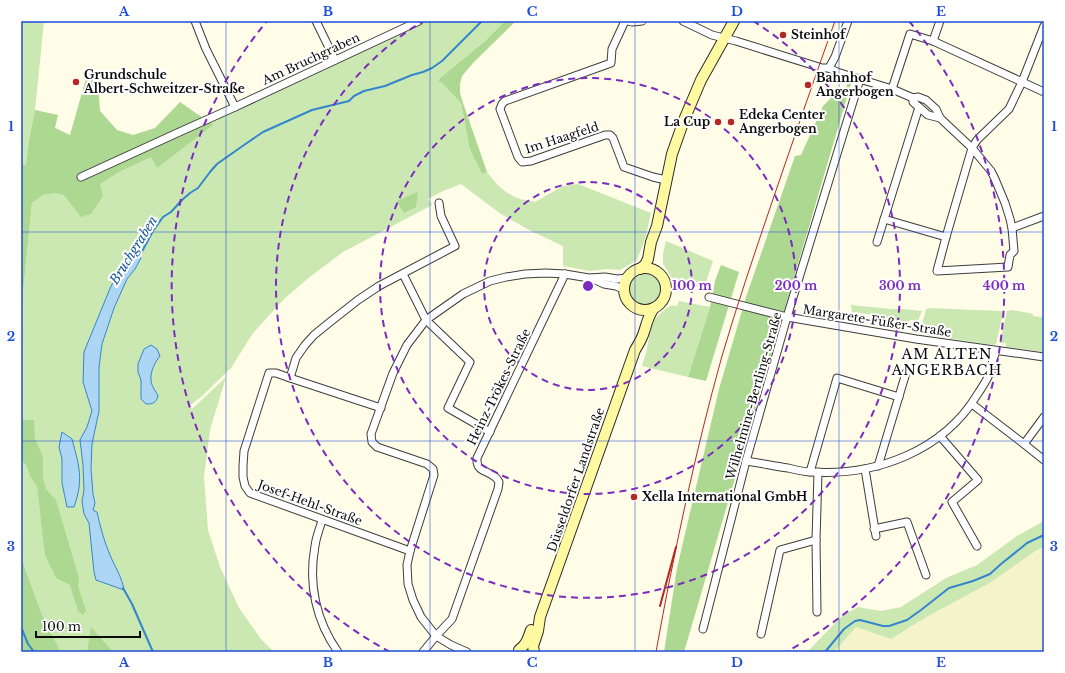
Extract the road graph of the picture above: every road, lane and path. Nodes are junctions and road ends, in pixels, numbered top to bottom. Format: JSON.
{"nodes":[{"id":1,"x":194,"y":21,"type":"edge"},
{"id":2,"x":316,"y":21,"type":"edge"},
{"id":3,"x":419,"y":21,"type":"edge"},
{"id":4,"x":626,"y":21,"type":"edge"},
{"id":5,"x":642,"y":21,"type":"edge"},
{"id":6,"x":683,"y":21,"type":"edge"},
{"id":7,"x":734,"y":21,"type":"edge"},
{"id":8,"x":848,"y":21,"type":"edge"},
{"id":9,"x":940,"y":21,"type":"edge"},
{"id":10,"x":1044,"y":26,"type":"edge"},
{"id":11,"x":724,"y":38,"type":"junction"},
{"id":12,"x":933,"y":41,"type":"junction"},
{"id":13,"x":335,"y":60,"type":"junction"},
{"id":14,"x":829,"y":68,"type":"junction"},
{"id":15,"x":860,"y":78,"type":"junction"},
{"id":16,"x":1022,"y":82,"type":"junction"},
{"id":17,"x":892,"y":89,"type":"junction"},
{"id":18,"x":1044,"y":92,"type":"edge"},
{"id":19,"x":913,"y":98,"type":"junction"},
{"id":20,"x":235,"y":107,"type":"junction"},
{"id":21,"x":919,"y":107,"type":"junction"},
{"id":22,"x":940,"y":118,"type":"junction"},
{"id":23,"x":972,"y":148,"type":"junction"},
{"id":24,"x":81,"y":177,"type":"dead end"},
{"id":25,"x":666,"y":180,"type":"junction"},
{"id":26,"x":439,"y":203,"type":"dead end"},
{"id":27,"x":1044,"y":216,"type":"edge"},
{"id":28,"x":884,"y":219,"type":"junction"},
{"id":29,"x":657,"y":226,"type":"junction"},
{"id":30,"x":1012,"y":228,"type":"junction"},
{"id":31,"x":946,"y":237,"type":"junction"},
{"id":32,"x":877,"y":242,"type":"dead end"},
{"id":33,"x":640,"y":269,"type":"junction"},
{"id":34,"x":658,"y":273,"type":"junction"},
{"id":35,"x":403,"y":274,"type":"junction"},
{"id":36,"x":565,"y":274,"type":"junction"},
{"id":37,"x":589,"y":278,"type":"junction"},
{"id":38,"x":628,"y":278,"type":"junction"},
{"id":39,"x":625,"y":290,"type":"junction"},
{"id":40,"x":709,"y":296,"type":"dead end"},
{"id":41,"x":637,"y":308,"type":"junction"},
{"id":42,"x":654,"y":308,"type":"junction"},
{"id":43,"x":787,"y":317,"type":"junction"},
{"id":44,"x":426,"y":320,"type":"junction"},
{"id":45,"x":635,"y":350,"type":"junction"},
{"id":46,"x":996,"y":351,"type":"junction"},
{"id":47,"x":1044,"y":357,"type":"edge"},
{"id":48,"x":906,"y":373,"type":"dead end"},
{"id":49,"x":290,"y":378,"type":"junction"},
{"id":50,"x":899,"y":397,"type":"junction"},
{"id":51,"x":972,"y":404,"type":"junction"},
{"id":52,"x":381,"y":408,"type":"junction"},
{"id":53,"x":1044,"y":417,"type":"edge"},
{"id":54,"x":490,"y":432,"type":"junction"},
{"id":55,"x":940,"y":436,"type":"junction"},
{"id":56,"x":1024,"y":444,"type":"junction"},
{"id":57,"x":1044,"y":460,"type":"edge"},
{"id":58,"x":746,"y":461,"type":"junction"},
{"id":59,"x":878,"y":466,"type":"junction"},
{"id":60,"x":865,"y":469,"type":"junction"},
{"id":61,"x":814,"y":472,"type":"junction"},
{"id":62,"x":322,"y":520,"type":"junction"},
{"id":63,"x":816,"y":540,"type":"junction"},
{"id":64,"x":977,"y":546,"type":"dead end"},
{"id":65,"x":410,"y":551,"type":"junction"},
{"id":66,"x":926,"y":575,"type":"dead end"},
{"id":67,"x":817,"y":612,"type":"dead end"},
{"id":68,"x":540,"y":617,"type":"junction"},
{"id":69,"x":703,"y":629,"type":"dead end"},
{"id":70,"x":761,"y":634,"type":"dead end"},
{"id":71,"x":436,"y":636,"type":"junction"},
{"id":72,"x":515,"y":651,"type":"edge"},
{"id":73,"x":338,"y":652,"type":"edge"},
{"id":74,"x":423,"y":652,"type":"edge"},
{"id":75,"x":469,"y":652,"type":"edge"},
{"id":76,"x":530,"y":652,"type":"edge"},
{"id":77,"x":534,"y":652,"type":"edge"}],
"edges":[{"from":1,"to":20,"type":"street"},
{"from":2,"to":13,"type":"street"},
{"from":3,"to":13,"type":"street","name":"Am Bruchgraben"},
{"from":4,"to":5,"type":"street"},
{"from":4,"to":25,"type":"street","name":"Im Haagfeld"},
{"from":6,"to":11,"type":"street"},
{"from":7,"to":11,"type":"main road"},
{"from":8,"to":14,"type":"street"},
{"from":9,"to":12,"type":"street"},
{"from":10,"to":16,"type":"street"},
{"from":11,"to":14,"type":"street"},
{"from":11,"to":25,"type":"main road"},
{"from":12,"to":16,"type":"street"},
{"from":12,"to":17,"type":"street"},
{"from":13,"to":20,"type":"street","name":"Am Bruchgraben"},
{"from":14,"to":15,"type":"street"},
{"from":15,"to":17,"type":"street"},
{"from":15,"to":43,"type":"street","name":"Wilhelmine-Bertling-Straße"},
{"from":16,"to":18,"type":"street"},
{"from":16,"to":23,"type":"street"},
{"from":17,"to":19,"type":"street"},
{"from":19,"to":21,"type":"street"},
{"from":19,"to":22,"type":"street"},
{"from":20,"to":24,"type":"street","name":"Am Bruchgraben"},
{"from":21,"to":22,"type":"street"},
{"from":21,"to":28,"type":"street"},
{"from":22,"to":23,"type":"street"},
{"from":23,"to":30,"type":"street"},
{"from":23,"to":31,"type":"street"},
{"from":25,"to":29,"type":"main road"},
{"from":26,"to":35,"type":"street"},
{"from":27,"to":30,"type":"street"},
{"from":28,"to":31,"type":"street"},
{"from":28,"to":32,"type":"street"},
{"from":29,"to":33,"type":"main road"},
{"from":29,"to":34,"type":"main road"},
{"from":30,"to":31,"type":"street"},
{"from":33,"to":34,"type":"main road"},
{"from":33,"to":38,"type":"main road"},
{"from":34,"to":42,"type":"main road"},
{"from":35,"to":44,"type":"street"},
{"from":35,"to":49,"type":"street"},
{"from":36,"to":37,"type":"street"},
{"from":36,"to":44,"type":"street"},
{"from":36,"to":54,"type":"street","name":"Heinz-Trökes-Straße"},
{"from":37,"to":38,"type":"street"},
{"from":37,"to":39,"type":"street"},
{"from":38,"to":39,"type":"main road"},
{"from":39,"to":41,"type":"main road"},
{"from":40,"to":43,"type":"street","name":"Margarete-Füßer-Straße"},
{"from":41,"to":42,"type":"main road"},
{"from":41,"to":45,"type":"main road","name":"Düsseldorfer Landstraße"},
{"from":42,"to":45,"type":"main road","name":"Düsseldorfer Landstraße"},
{"from":43,"to":46,"type":"street","name":"Margarete-Füßer-Straße"},
{"from":43,"to":58,"type":"street","name":"Wilhelmine-Bertling-Straße"},
{"from":44,"to":52,"type":"street"},
{"from":44,"to":54,"type":"street"},
{"from":45,"to":68,"type":"main road","name":"Düsseldorfer Landstraße"},
{"from":46,"to":47,"type":"street","name":"Margarete-Füßer-Straße"},
{"from":46,"to":51,"type":"street"},
{"from":48,"to":50,"type":"street"},
{"from":49,"to":52,"type":"street","name":"Josef-Hehl-Straße"},
{"from":49,"to":62,"type":"street","name":"Josef-Hehl-Straße"},
{"from":50,"to":59,"type":"street"},
{"from":50,"to":61,"type":"street"},
{"from":51,"to":55,"type":"street"},
{"from":51,"to":56,"type":"street"},
{"from":52,"to":65,"type":"street"},
{"from":53,"to":56,"type":"street"},
{"from":54,"to":71,"type":"street","name":"Heinz-Trökes-Straße"},
{"from":55,"to":59,"type":"street"},
{"from":55,"to":64,"type":"street"},
{"from":56,"to":57,"type":"street"},
{"from":58,"to":61,"type":"street"},
{"from":58,"to":69,"type":"street","name":"Wilhelmine-Bertling-Straße"},
{"from":59,"to":60,"type":"street"},
{"from":60,"to":61,"type":"street"},
{"from":60,"to":66,"type":"street"},
{"from":61,"to":63,"type":"street"},
{"from":62,"to":65,"type":"street","name":"Josef-Hehl-Straße"},
{"from":62,"to":73,"type":"street"},
{"from":63,"to":67,"type":"street"},
{"from":63,"to":70,"type":"street"},
{"from":65,"to":71,"type":"street"},
{"from":68,"to":72,"type":"main road","name":"Düsseldorfer Landstraße"},
{"from":68,"to":77,"type":"main road","name":"Düsseldorfer Landstraße"},
{"from":71,"to":74,"type":"street","name":"Heinz-Trökes-Straße"},
{"from":71,"to":75,"type":"street"},
{"from":72,"to":76,"type":"main road"}]}
